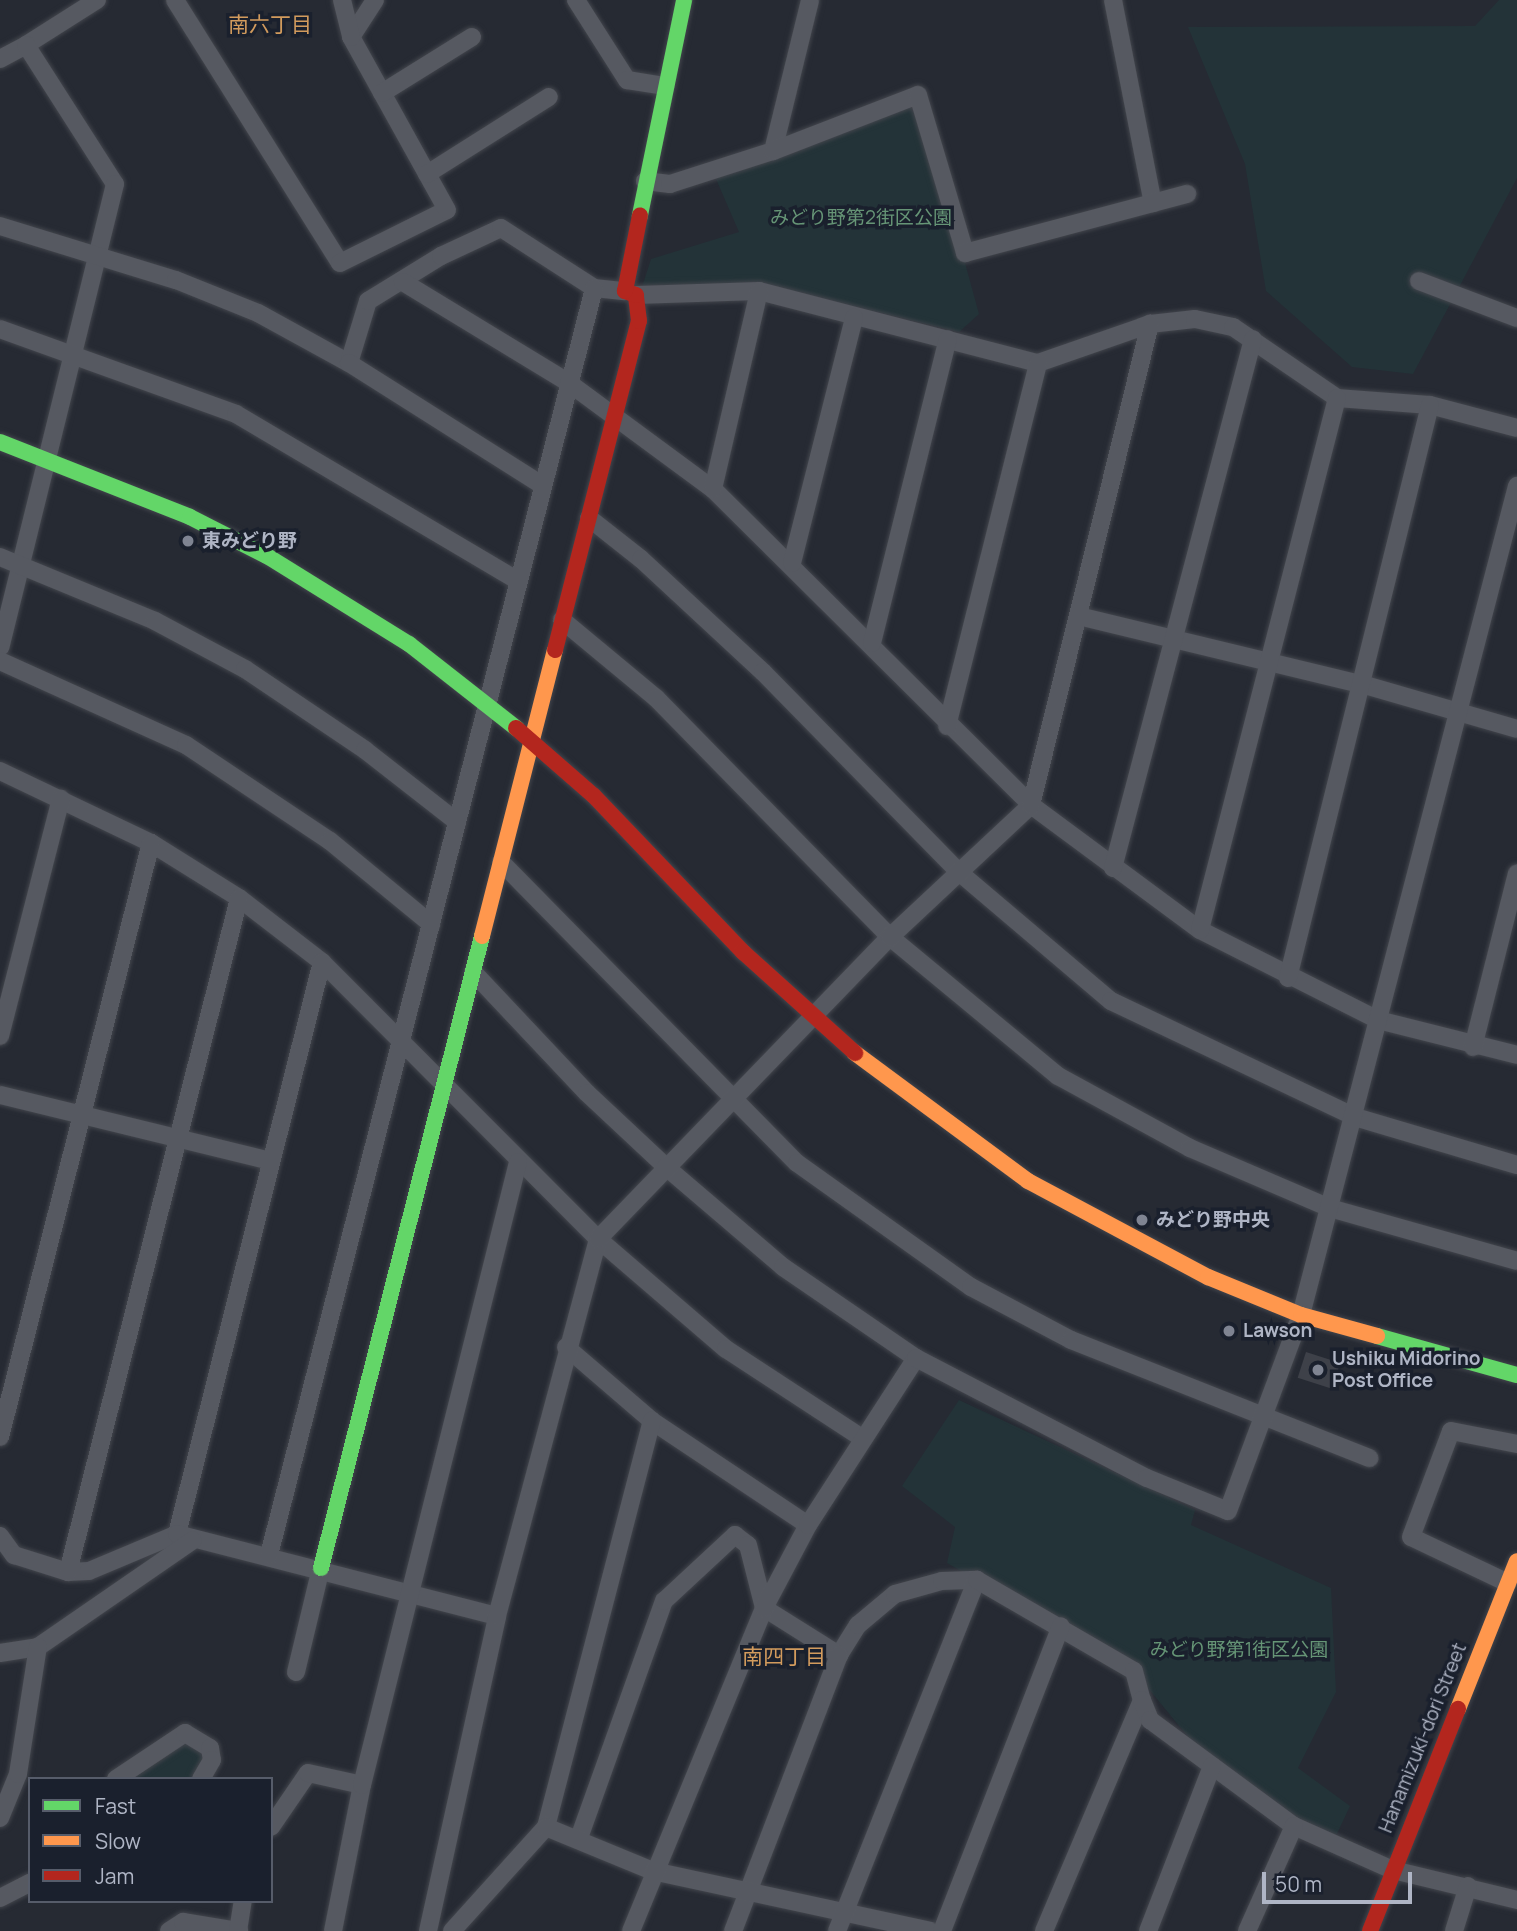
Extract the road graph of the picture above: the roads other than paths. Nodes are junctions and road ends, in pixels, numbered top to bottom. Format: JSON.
{"nodes":[{"id":1,"x":97,"y":0,"type":"edge"},
{"id":2,"x":175,"y":0,"type":"edge"},
{"id":3,"x":342,"y":0,"type":"edge"},
{"id":4,"x":375,"y":0,"type":"edge"},
{"id":5,"x":576,"y":0,"type":"edge"},
{"id":6,"x":684,"y":0,"type":"edge"},
{"id":7,"x":810,"y":0,"type":"edge"},
{"id":8,"x":1112,"y":0,"type":"edge"},
{"id":9,"x":351,"y":37,"type":"junction"},
{"id":10,"x":472,"y":37,"type":"dead end"},
{"id":11,"x":26,"y":45,"type":"junction"},
{"id":12,"x":0,"y":59,"type":"edge"},
{"id":13,"x":666,"y":86,"type":"junction"},
{"id":14,"x":382,"y":93,"type":"junction"},
{"id":15,"x":549,"y":97,"type":"dead end"},
{"id":16,"x":773,"y":151,"type":"junction"},
{"id":17,"x":427,"y":174,"type":"junction"},
{"id":18,"x":645,"y":181,"type":"junction"},
{"id":19,"x":1187,"y":194,"type":"dead end"},
{"id":20,"x":1153,"y":203,"type":"junction"},
{"id":21,"x":0,"y":226,"type":"edge"},
{"id":22,"x":99,"y":255,"type":"junction"},
{"id":23,"x":1419,"y":281,"type":"dead end"},
{"id":24,"x":403,"y":282,"type":"junction"},
{"id":25,"x":594,"y":288,"type":"junction"},
{"id":26,"x":759,"y":291,"type":"junction"},
{"id":27,"x":630,"y":293,"type":"junction"},
{"id":28,"x":854,"y":318,"type":"junction"},
{"id":29,"x":1517,"y":318,"type":"edge"},
{"id":30,"x":1150,"y":324,"type":"junction"},
{"id":31,"x":0,"y":329,"type":"edge"},
{"id":32,"x":1253,"y":339,"type":"junction"},
{"id":33,"x":948,"y":340,"type":"junction"},
{"id":34,"x":72,"y":351,"type":"junction"},
{"id":35,"x":349,"y":363,"type":"junction"},
{"id":36,"x":1038,"y":363,"type":"junction"},
{"id":37,"x":569,"y":383,"type":"junction"},
{"id":38,"x":1337,"y":398,"type":"junction"},
{"id":39,"x":1430,"y":405,"type":"junction"},
{"id":40,"x":614,"y":416,"type":"junction"},
{"id":41,"x":1517,"y":428,"type":"edge"},
{"id":42,"x":0,"y":442,"type":"edge"},
{"id":43,"x":47,"y":456,"type":"junction"},
{"id":44,"x":542,"y":485,"type":"junction"},
{"id":45,"x":1517,"y":486,"type":"edge"},
{"id":46,"x":713,"y":489,"type":"junction"},
{"id":47,"x":589,"y":518,"type":"junction"},
{"id":48,"x":0,"y":557,"type":"edge"},
{"id":49,"x":21,"y":564,"type":"junction"},
{"id":50,"x":792,"y":564,"type":"junction"},
{"id":51,"x":518,"y":581,"type":"junction"},
{"id":52,"x":1079,"y":617,"type":"junction"},
{"id":53,"x":562,"y":620,"type":"junction"},
{"id":54,"x":1175,"y":642,"type":"junction"},
{"id":55,"x":872,"y":643,"type":"junction"},
{"id":56,"x":0,"y":647,"type":"edge"},
{"id":57,"x":0,"y":661,"type":"edge"},
{"id":58,"x":1271,"y":666,"type":"junction"},
{"id":59,"x":1365,"y":685,"type":"junction"},
{"id":60,"x":487,"y":702,"type":"junction"},
{"id":61,"x":1456,"y":713,"type":"junction"},
{"id":62,"x":947,"y":726,"type":"junction"},
{"id":63,"x":1517,"y":729,"type":"edge"},
{"id":64,"x":531,"y":742,"type":"junction"},
{"id":65,"x":0,"y":771,"type":"edge"},
{"id":66,"x":61,"y":799,"type":"junction"},
{"id":67,"x":1031,"y":804,"type":"junction"},
{"id":68,"x":457,"y":822,"type":"junction"},
{"id":69,"x":150,"y":843,"type":"junction"},
{"id":70,"x":501,"y":862,"type":"junction"},
{"id":71,"x":1112,"y":868,"type":"junction"},
{"id":72,"x":960,"y":873,"type":"junction"},
{"id":73,"x":1517,"y":873,"type":"edge"},
{"id":74,"x":239,"y":898,"type":"junction"},
{"id":75,"x":431,"y":924,"type":"junction"},
{"id":76,"x":1200,"y":930,"type":"junction"},
{"id":77,"x":890,"y":937,"type":"junction"},
{"id":78,"x":322,"y":962,"type":"junction"},
{"id":79,"x":473,"y":972,"type":"junction"},
{"id":80,"x":1288,"y":978,"type":"junction"},
{"id":81,"x":815,"y":1019,"type":"junction"},
{"id":82,"x":1378,"y":1020,"type":"junction"},
{"id":83,"x":0,"y":1036,"type":"edge"},
{"id":84,"x":401,"y":1037,"type":"junction"},
{"id":85,"x":1473,"y":1047,"type":"junction"},
{"id":86,"x":1517,"y":1055,"type":"edge"},
{"id":87,"x":447,"y":1081,"type":"junction"},
{"id":88,"x":0,"y":1095,"type":"edge"},
{"id":89,"x":734,"y":1099,"type":"junction"},
{"id":90,"x":83,"y":1117,"type":"junction"},
{"id":91,"x":1355,"y":1117,"type":"junction"},
{"id":92,"x":178,"y":1139,"type":"junction"},
{"id":93,"x":270,"y":1161,"type":"junction"},
{"id":94,"x":518,"y":1162,"type":"junction"},
{"id":95,"x":1517,"y":1165,"type":"edge"},
{"id":96,"x":666,"y":1167,"type":"junction"},
{"id":97,"x":1330,"y":1208,"type":"junction"},
{"id":98,"x":598,"y":1239,"type":"junction"},
{"id":99,"x":1517,"y":1261,"type":"edge"},
{"id":100,"x":1301,"y":1315,"type":"junction"},
{"id":101,"x":566,"y":1347,"type":"junction"},
{"id":102,"x":916,"y":1358,"type":"junction"},
{"id":103,"x":1517,"y":1375,"type":"edge"},
{"id":104,"x":1264,"y":1418,"type":"junction"},
{"id":105,"x":652,"y":1421,"type":"junction"},
{"id":106,"x":0,"y":1437,"type":"edge"},
{"id":107,"x":862,"y":1438,"type":"junction"},
{"id":108,"x":1517,"y":1444,"type":"edge"},
{"id":109,"x":1369,"y":1458,"type":"dead end"},
{"id":110,"x":808,"y":1525,"type":"junction"},
{"id":111,"x":0,"y":1536,"type":"edge"},
{"id":112,"x":185,"y":1537,"type":"junction"},
{"id":113,"x":269,"y":1555,"type":"junction"},
{"id":114,"x":1517,"y":1561,"type":"edge"},
{"id":115,"x":321,"y":1568,"type":"junction"},
{"id":116,"x":68,"y":1572,"type":"junction"},
{"id":117,"x":977,"y":1580,"type":"junction"},
{"id":118,"x":1508,"y":1583,"type":"junction"},
{"id":119,"x":410,"y":1592,"type":"junction"},
{"id":120,"x":764,"y":1608,"type":"junction"},
{"id":121,"x":497,"y":1616,"type":"junction"},
{"id":122,"x":1061,"y":1626,"type":"junction"},
{"id":123,"x":38,"y":1647,"type":"junction"},
{"id":124,"x":2,"y":1655,"type":"edge"},
{"id":125,"x":839,"y":1655,"type":"junction"},
{"id":126,"x":296,"y":1672,"type":"dead end"},
{"id":127,"x":1142,"y":1700,"type":"junction"},
{"id":128,"x":1212,"y":1766,"type":"junction"},
{"id":129,"x":119,"y":1777,"type":"edge"},
{"id":130,"x":202,"y":1777,"type":"edge"},
{"id":131,"x":362,"y":1785,"type":"junction"},
{"id":132,"x":0,"y":1818,"type":"edge"},
{"id":133,"x":273,"y":1824,"type":"edge"},
{"id":134,"x":1294,"y":1826,"type":"junction"},
{"id":135,"x":546,"y":1827,"type":"junction"},
{"id":136,"x":579,"y":1838,"type":"junction"},
{"id":137,"x":1393,"y":1870,"type":"junction"},
{"id":138,"x":653,"y":1871,"type":"junction"},
{"id":139,"x":28,"y":1884,"type":"edge"},
{"id":140,"x":1468,"y":1886,"type":"junction"},
{"id":141,"x":749,"y":1890,"type":"junction"},
{"id":142,"x":0,"y":1898,"type":"edge"},
{"id":143,"x":1517,"y":1900,"type":"edge"},
{"id":144,"x":243,"y":1903,"type":"edge"},
{"id":145,"x":845,"y":1911,"type":"junction"},
{"id":146,"x":178,"y":1928,"type":"edge"},
{"id":147,"x":239,"y":1931,"type":"edge"},
{"id":148,"x":333,"y":1931,"type":"edge"},
{"id":149,"x":428,"y":1931,"type":"edge"},
{"id":150,"x":452,"y":1931,"type":"edge"},
{"id":151,"x":631,"y":1931,"type":"edge"},
{"id":152,"x":733,"y":1931,"type":"edge"},
{"id":153,"x":837,"y":1931,"type":"edge"},
{"id":154,"x":931,"y":1931,"type":"edge"},
{"id":155,"x":942,"y":1931,"type":"edge"},
{"id":156,"x":1044,"y":1931,"type":"edge"},
{"id":157,"x":1148,"y":1931,"type":"edge"},
{"id":158,"x":1247,"y":1931,"type":"edge"},
{"id":159,"x":1370,"y":1931,"type":"edge"},
{"id":160,"x":1454,"y":1931,"type":"edge"}],
"edges":[{"from":1,"to":11,"type":"street"},
{"from":2,"to":17,"type":"street"},
{"from":3,"to":9,"type":"street"},
{"from":4,"to":9,"type":"street"},
{"from":5,"to":13,"type":"street"},
{"from":6,"to":13,"type":"street"},
{"from":7,"to":16,"type":"street"},
{"from":8,"to":20,"type":"street"},
{"from":9,"to":14,"type":"street"},
{"from":10,"to":14,"type":"street"},
{"from":11,"to":12,"type":"street"},
{"from":11,"to":22,"type":"street"},
{"from":13,"to":18,"type":"street"},
{"from":14,"to":17,"type":"street"},
{"from":15,"to":17,"type":"street"},
{"from":16,"to":18,"type":"street"},
{"from":16,"to":20,"type":"street"},
{"from":18,"to":27,"type":"street"},
{"from":19,"to":20,"type":"street"},
{"from":21,"to":22,"type":"street"},
{"from":22,"to":34,"type":"street"},
{"from":22,"to":35,"type":"street"},
{"from":23,"to":29,"type":"street"},
{"from":24,"to":25,"type":"street"},
{"from":24,"to":35,"type":"street"},
{"from":24,"to":37,"type":"street"},
{"from":25,"to":27,"type":"street"},
{"from":25,"to":37,"type":"street"},
{"from":26,"to":27,"type":"street"},
{"from":26,"to":28,"type":"street"},
{"from":26,"to":46,"type":"street"},
{"from":27,"to":40,"type":"street"},
{"from":28,"to":33,"type":"street"},
{"from":28,"to":50,"type":"street"},
{"from":30,"to":32,"type":"street"},
{"from":30,"to":36,"type":"street"},
{"from":30,"to":52,"type":"street"},
{"from":31,"to":34,"type":"street"},
{"from":32,"to":38,"type":"street"},
{"from":32,"to":54,"type":"street"},
{"from":33,"to":36,"type":"street"},
{"from":33,"to":55,"type":"street"},
{"from":34,"to":43,"type":"street"},
{"from":34,"to":51,"type":"street"},
{"from":35,"to":44,"type":"street"},
{"from":36,"to":62,"type":"street"},
{"from":37,"to":40,"type":"street"},
{"from":37,"to":44,"type":"street"},
{"from":38,"to":39,"type":"street"},
{"from":38,"to":58,"type":"street"},
{"from":39,"to":41,"type":"street"},
{"from":39,"to":59,"type":"street"},
{"from":40,"to":46,"type":"street"},
{"from":40,"to":47,"type":"street"},
{"from":42,"to":43,"type":"street"},
{"from":43,"to":49,"type":"street"},
{"from":43,"to":60,"type":"street"},
{"from":44,"to":51,"type":"street"},
{"from":45,"to":61,"type":"street"},
{"from":46,"to":50,"type":"street"},
{"from":47,"to":53,"type":"street"},
{"from":47,"to":72,"type":"street"},
{"from":48,"to":49,"type":"street"},
{"from":49,"to":56,"type":"street"},
{"from":49,"to":68,"type":"street"},
{"from":50,"to":55,"type":"street"},
{"from":51,"to":60,"type":"street"},
{"from":52,"to":54,"type":"street"},
{"from":52,"to":67,"type":"street"},
{"from":53,"to":64,"type":"street"},
{"from":53,"to":77,"type":"street"},
{"from":54,"to":58,"type":"street"},
{"from":54,"to":71,"type":"street"},
{"from":55,"to":62,"type":"street"},
{"from":57,"to":75,"type":"street"},
{"from":58,"to":59,"type":"street"},
{"from":58,"to":76,"type":"street"},
{"from":59,"to":61,"type":"street"},
{"from":59,"to":80,"type":"street"},
{"from":60,"to":64,"type":"street"},
{"from":60,"to":68,"type":"street"},
{"from":61,"to":63,"type":"street"},
{"from":61,"to":82,"type":"street"},
{"from":62,"to":67,"type":"street"},
{"from":64,"to":70,"type":"street"},
{"from":64,"to":81,"type":"street"},
{"from":65,"to":66,"type":"street"},
{"from":66,"to":69,"type":"street"},
{"from":66,"to":83,"type":"street"},
{"from":67,"to":71,"type":"street"},
{"from":67,"to":72,"type":"street"},
{"from":68,"to":75,"type":"street"},
{"from":69,"to":74,"type":"street"},
{"from":69,"to":90,"type":"street"},
{"from":70,"to":79,"type":"street"},
{"from":70,"to":89,"type":"street"},
{"from":71,"to":76,"type":"street"},
{"from":72,"to":77,"type":"street"},
{"from":72,"to":91,"type":"street"},
{"from":73,"to":85,"type":"street"},
{"from":74,"to":78,"type":"street"},
{"from":74,"to":92,"type":"street"},
{"from":75,"to":84,"type":"street"},
{"from":76,"to":80,"type":"street"},
{"from":77,"to":81,"type":"street"},
{"from":77,"to":97,"type":"street"},
{"from":78,"to":84,"type":"street"},
{"from":78,"to":93,"type":"street"},
{"from":79,"to":87,"type":"street"},
{"from":79,"to":96,"type":"street"},
{"from":80,"to":82,"type":"street"},
{"from":81,"to":89,"type":"street"},
{"from":81,"to":100,"type":"street"},
{"from":82,"to":85,"type":"street"},
{"from":82,"to":91,"type":"street"},
{"from":84,"to":87,"type":"street"},
{"from":84,"to":113,"type":"street"},
{"from":85,"to":86,"type":"street"},
{"from":87,"to":94,"type":"street"},
{"from":87,"to":115,"type":"street"},
{"from":88,"to":90,"type":"street"},
{"from":89,"to":96,"type":"street"},
{"from":89,"to":104,"type":"street"},
{"from":90,"to":92,"type":"street"},
{"from":90,"to":106,"type":"street"},
{"from":91,"to":95,"type":"street"},
{"from":91,"to":97,"type":"street"},
{"from":92,"to":93,"type":"street"},
{"from":92,"to":116,"type":"street"},
{"from":93,"to":112,"type":"street"},
{"from":94,"to":98,"type":"street"},
{"from":94,"to":119,"type":"street"},
{"from":96,"to":98,"type":"street"},
{"from":96,"to":102,"type":"street"},
{"from":97,"to":99,"type":"street"},
{"from":97,"to":100,"type":"street"},
{"from":98,"to":101,"type":"street"},
{"from":98,"to":107,"type":"street"},
{"from":100,"to":103,"type":"street"},
{"from":100,"to":104,"type":"street"},
{"from":101,"to":105,"type":"street"},
{"from":101,"to":121,"type":"street"},
{"from":102,"to":104,"type":"street"},
{"from":102,"to":107,"type":"street"},
{"from":104,"to":109,"type":"street"},
{"from":105,"to":110,"type":"street"},
{"from":105,"to":135,"type":"street"},
{"from":107,"to":110,"type":"street"},
{"from":108,"to":118,"type":"street"},
{"from":110,"to":120,"type":"street"},
{"from":111,"to":116,"type":"street"},
{"from":112,"to":113,"type":"street"},
{"from":112,"to":116,"type":"street"},
{"from":112,"to":123,"type":"street"},
{"from":113,"to":115,"type":"street"},
{"from":114,"to":118,"type":"street","name":"Hanamizuki-dori Street"},
{"from":115,"to":119,"type":"street"},
{"from":115,"to":126,"type":"street"},
{"from":117,"to":122,"type":"street"},
{"from":117,"to":125,"type":"street"},
{"from":117,"to":145,"type":"street"},
{"from":118,"to":137,"type":"street","name":"Hanamizuki-dori Street"},
{"from":119,"to":121,"type":"street"},
{"from":119,"to":131,"type":"street"},
{"from":120,"to":125,"type":"street"},
{"from":120,"to":136,"type":"street"},
{"from":120,"to":138,"type":"street"},
{"from":121,"to":149,"type":"street"},
{"from":122,"to":127,"type":"street"},
{"from":122,"to":155,"type":"street"},
{"from":123,"to":124,"type":"street"},
{"from":123,"to":132,"type":"street"},
{"from":125,"to":141,"type":"street"},
{"from":127,"to":128,"type":"street"},
{"from":127,"to":156,"type":"street"},
{"from":128,"to":134,"type":"street"},
{"from":128,"to":157,"type":"street"},
{"from":129,"to":130,"type":"street"},
{"from":131,"to":133,"type":"street"},
{"from":131,"to":148,"type":"street"},
{"from":134,"to":137,"type":"street"},
{"from":134,"to":158,"type":"street"},
{"from":135,"to":136,"type":"street"},
{"from":135,"to":150,"type":"street"},
{"from":136,"to":138,"type":"street"},
{"from":137,"to":140,"type":"street"},
{"from":137,"to":159,"type":"street","name":"Hanamizuki-dori Street"},
{"from":138,"to":141,"type":"street"},
{"from":138,"to":151,"type":"street"},
{"from":139,"to":142,"type":"street"},
{"from":140,"to":143,"type":"street"},
{"from":140,"to":160,"type":"street"},
{"from":141,"to":145,"type":"street"},
{"from":141,"to":152,"type":"street"},
{"from":144,"to":147,"type":"street"},
{"from":145,"to":153,"type":"street"},
{"from":145,"to":154,"type":"street"},
{"from":146,"to":147,"type":"street"}]}
